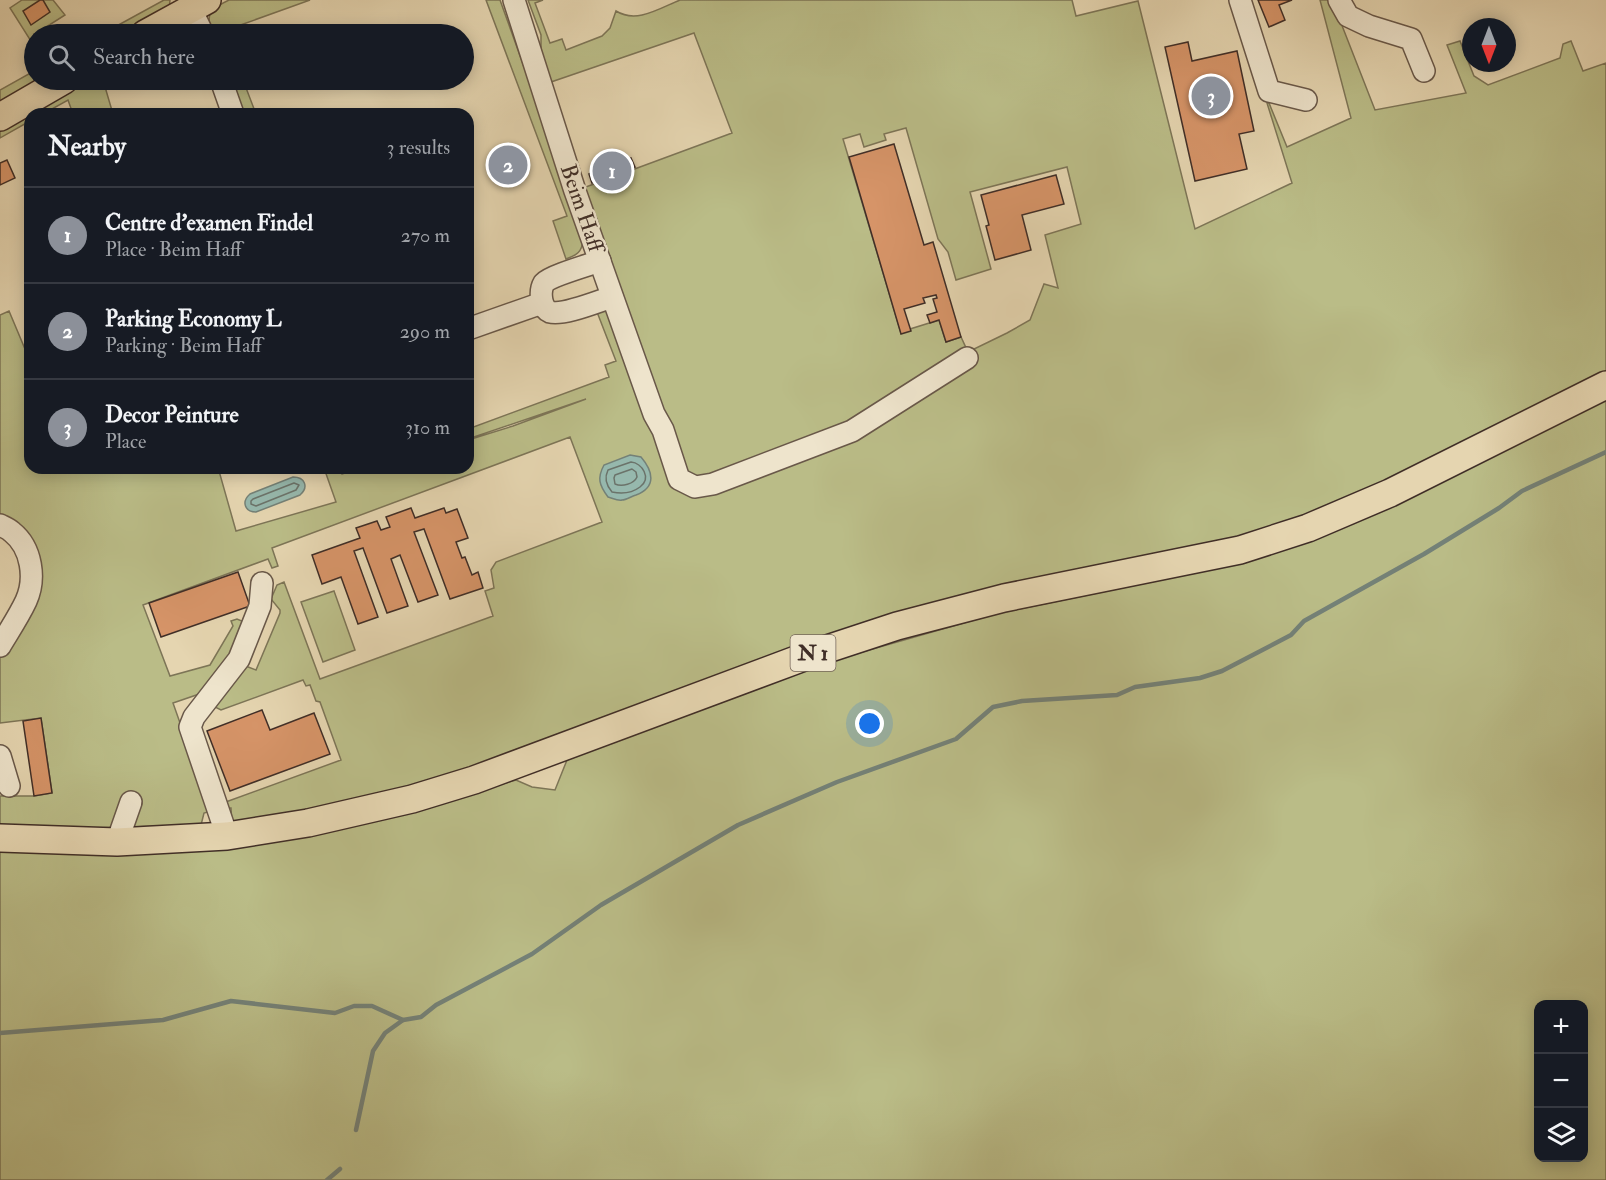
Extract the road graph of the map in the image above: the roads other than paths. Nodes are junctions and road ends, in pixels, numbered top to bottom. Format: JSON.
{"nodes":[{"id":1,"x":514,"y":0,"type":"edge"},
{"id":2,"x":1240,"y":0,"type":"edge"},
{"id":3,"x":1339,"y":0,"type":"edge"},
{"id":4,"x":199,"y":5,"type":"edge"},
{"id":5,"x":164,"y":24,"type":"edge"},
{"id":6,"x":202,"y":24,"type":"edge"},
{"id":7,"x":1424,"y":71,"type":"dead end"},
{"id":8,"x":47,"y":90,"type":"edge"},
{"id":9,"x":225,"y":90,"type":"edge"},
{"id":10,"x":1306,"y":100,"type":"dead end"},
{"id":11,"x":231,"y":108,"type":"edge"},
{"id":12,"x":0,"y":117,"type":"edge"},
{"id":13,"x":600,"y":261,"type":"junction"},
{"id":14,"x":612,"y":297,"type":"junction"},
{"id":15,"x":542,"y":303,"type":"junction"},
{"id":16,"x":474,"y":327,"type":"edge"},
{"id":17,"x":967,"y":357,"type":"dead end"},
{"id":18,"x":1606,"y":385,"type":"edge"},
{"id":19,"x":0,"y":525,"type":"edge"},
{"id":20,"x":262,"y":583,"type":"dead end"},
{"id":21,"x":0,"y":646,"type":"edge"},
{"id":22,"x":0,"y":756,"type":"edge"},
{"id":23,"x":9,"y":786,"type":"dead end"},
{"id":24,"x":131,"y":802,"type":"dead end"},
{"id":25,"x":227,"y":836,"type":"junction"},
{"id":26,"x":0,"y":838,"type":"edge"},
{"id":27,"x":117,"y":842,"type":"junction"}],
"edges":[{"from":1,"to":13,"type":"street","name":"Beim Haff"},
{"from":2,"to":10,"type":"street"},
{"from":3,"to":7,"type":"street"},
{"from":4,"to":5,"type":"main road"},
{"from":4,"to":6,"type":"street"},
{"from":8,"to":12,"type":"main road"},
{"from":9,"to":11,"type":"street"},
{"from":13,"to":14,"type":"street","name":"Beim Haff"},
{"from":13,"to":15,"type":"street"},
{"from":14,"to":15,"type":"street"},
{"from":14,"to":17,"type":"street","name":"Beim Haff"},
{"from":15,"to":16,"type":"street"},
{"from":18,"to":25,"type":"main road","number":"N 1"},
{"from":19,"to":21,"type":"street"},
{"from":20,"to":25,"type":"street"},
{"from":22,"to":23,"type":"street"},
{"from":24,"to":27,"type":"street"},
{"from":25,"to":27,"type":"main road","number":"N 1"},
{"from":26,"to":27,"type":"main road","number":"N 1"}]}
